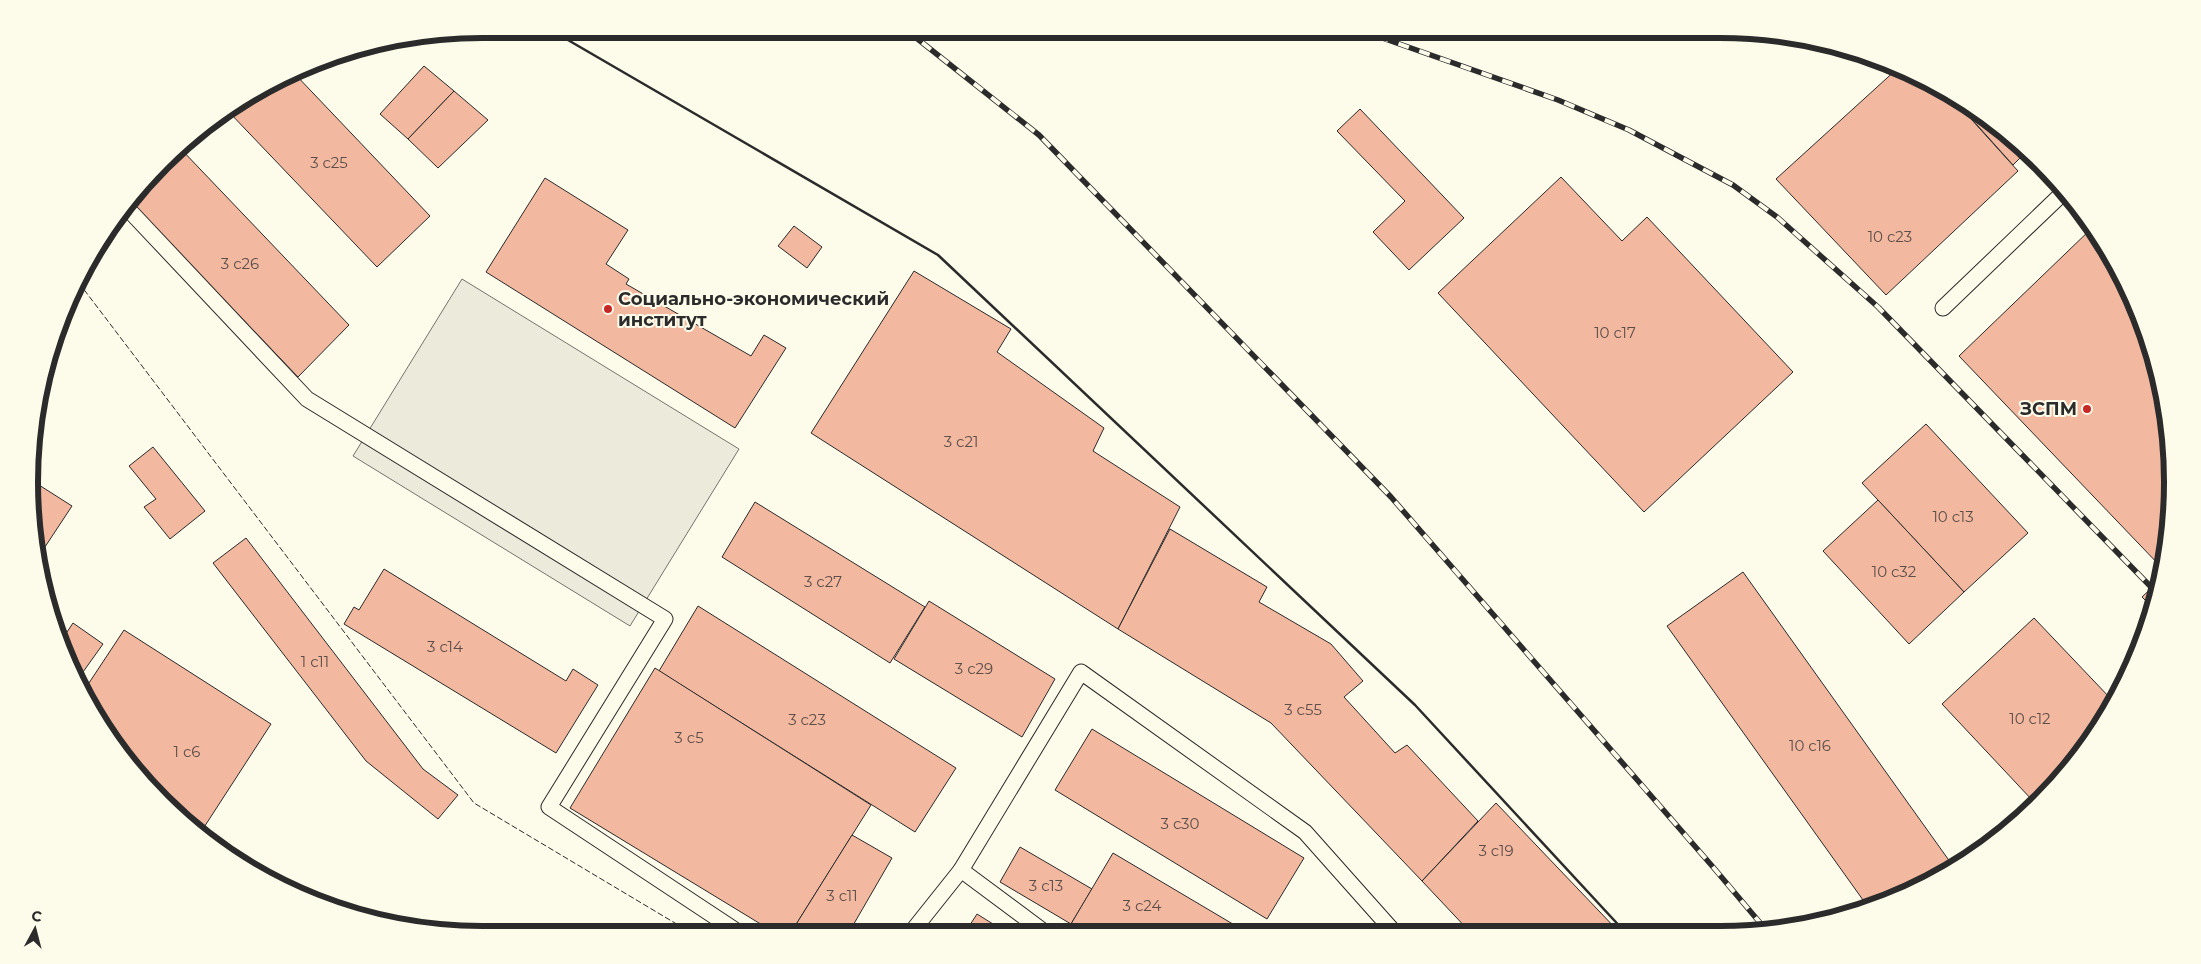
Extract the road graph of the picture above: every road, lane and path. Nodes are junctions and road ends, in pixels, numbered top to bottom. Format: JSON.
{"nodes":[{"id":1,"x":2059,"y":196,"type":"edge"},
{"id":2,"x":129,"y":211,"type":"edge"},
{"id":3,"x":1943,"y":308,"type":"dead end"},
{"id":4,"x":961,"y":870,"type":"junction"},
{"id":5,"x":729,"y":926,"type":"edge"},
{"id":6,"x":916,"y":926,"type":"edge"},
{"id":7,"x":1035,"y":926,"type":"edge"},
{"id":8,"x":1389,"y":926,"type":"edge"}],
"edges":[{"from":1,"to":3,"type":"lane"},
{"from":2,"to":5,"type":"lane"},
{"from":4,"to":6,"type":"lane"},
{"from":4,"to":7,"type":"lane"},
{"from":4,"to":8,"type":"lane"}]}
